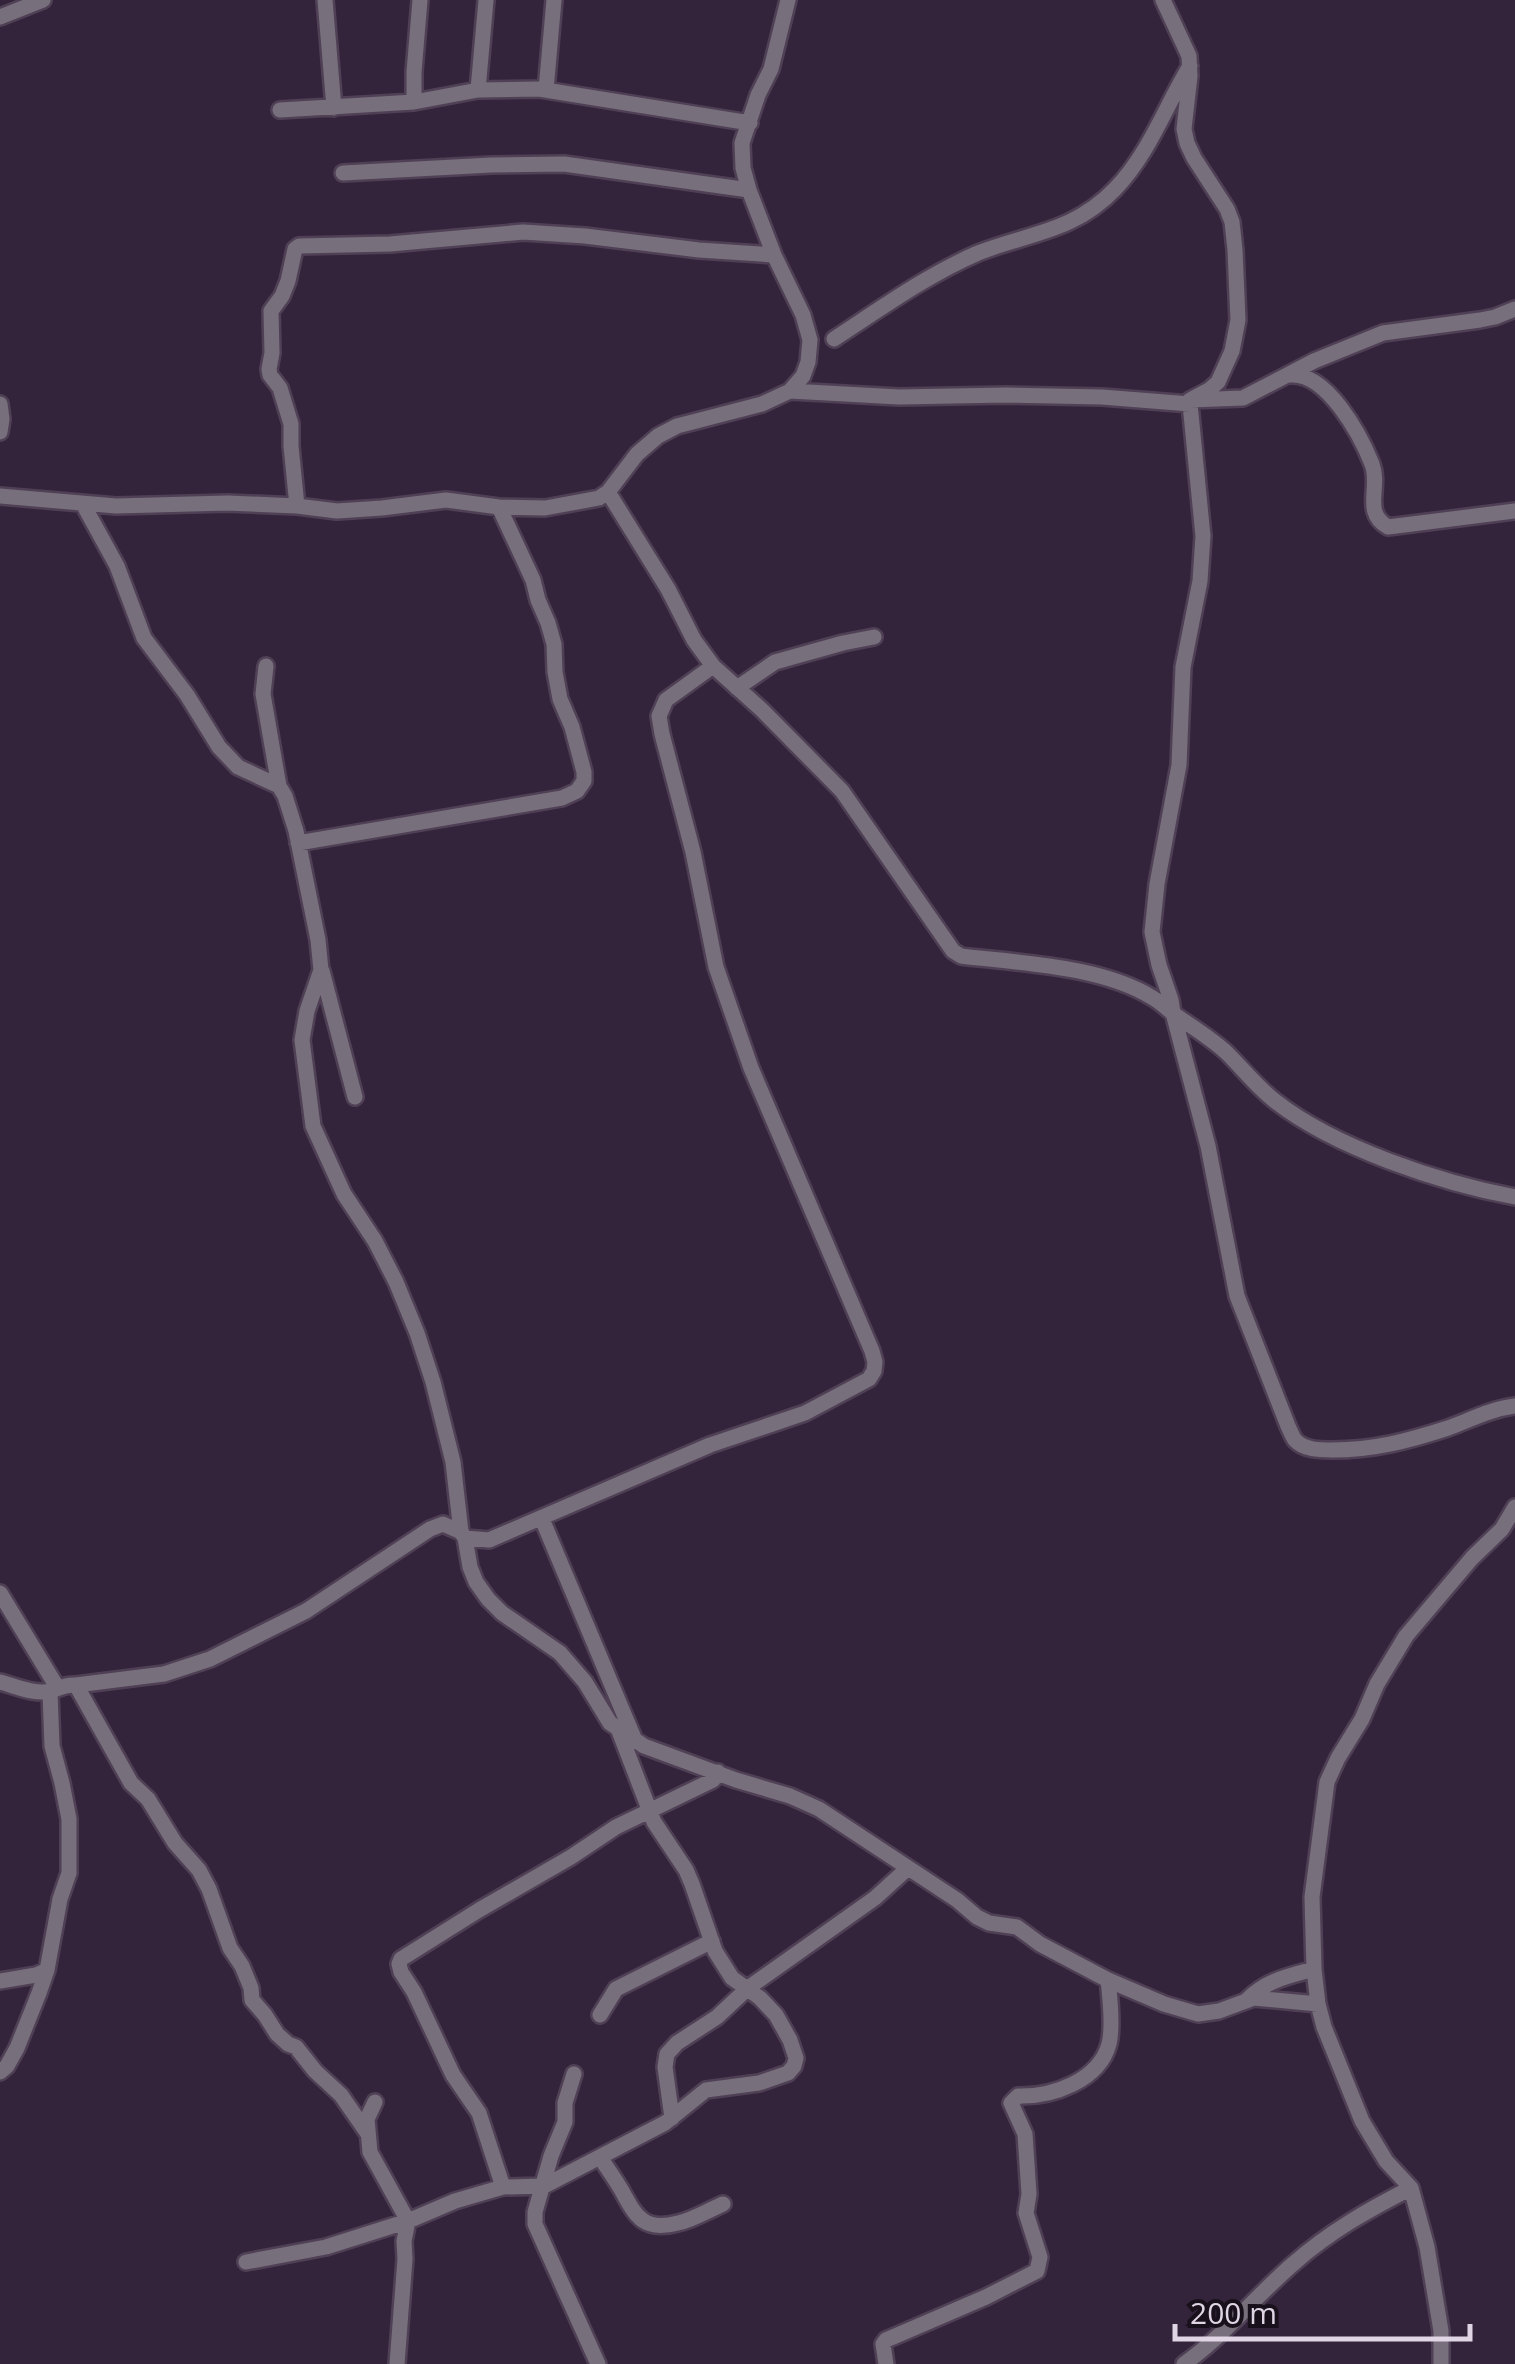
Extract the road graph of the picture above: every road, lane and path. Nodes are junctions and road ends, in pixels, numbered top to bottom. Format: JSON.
{"nodes":[{"id":1,"x":43,"y":0,"type":"edge"},
{"id":2,"x":326,"y":0,"type":"edge"},
{"id":3,"x":420,"y":0,"type":"edge"},
{"id":4,"x":486,"y":0,"type":"edge"},
{"id":5,"x":554,"y":0,"type":"edge"},
{"id":6,"x":788,"y":0,"type":"edge"},
{"id":7,"x":1163,"y":0,"type":"edge"},
{"id":8,"x":0,"y":18,"type":"edge"},
{"id":9,"x":1190,"y":66,"type":"junction"},
{"id":10,"x":478,"y":90,"type":"junction"},
{"id":11,"x":546,"y":90,"type":"junction"},
{"id":12,"x":414,"y":102,"type":"junction"},
{"id":13,"x":334,"y":108,"type":"junction"},
{"id":14,"x":280,"y":110,"type":"dead end"},
{"id":15,"x":750,"y":122,"type":"junction"},
{"id":16,"x":343,"y":173,"type":"dead end"},
{"id":17,"x":748,"y":190,"type":"junction"},
{"id":18,"x":774,"y":255,"type":"junction"},
{"id":19,"x":1515,"y":308,"type":"edge"},
{"id":20,"x":834,"y":338,"type":"dead end"},
{"id":21,"x":1291,"y":375,"type":"junction"},
{"id":22,"x":790,"y":391,"type":"junction"},
{"id":23,"x":1190,"y":402,"type":"junction"},
{"id":24,"x":0,"y":404,"type":"edge"},
{"id":25,"x":0,"y":432,"type":"edge"},
{"id":26,"x":608,"y":492,"type":"junction"},
{"id":27,"x":0,"y":496,"type":"edge"},
{"id":28,"x":83,"y":504,"type":"junction"},
{"id":29,"x":296,"y":506,"type":"junction"},
{"id":30,"x":499,"y":507,"type":"junction"},
{"id":31,"x":1515,"y":511,"type":"edge"},
{"id":32,"x":874,"y":637,"type":"dead end"},
{"id":33,"x":266,"y":666,"type":"dead end"},
{"id":34,"x":712,"y":666,"type":"junction"},
{"id":35,"x":737,"y":688,"type":"junction"},
{"id":36,"x":280,"y":786,"type":"junction"},
{"id":37,"x":298,"y":843,"type":"junction"},
{"id":38,"x":322,"y":970,"type":"junction"},
{"id":39,"x":1172,"y":1013,"type":"junction"},
{"id":40,"x":355,"y":1097,"type":"dead end"},
{"id":41,"x":1515,"y":1197,"type":"edge"},
{"id":42,"x":1515,"y":1406,"type":"edge"},
{"id":43,"x":1515,"y":1507,"type":"edge"},
{"id":44,"x":542,"y":1519,"type":"junction"},
{"id":45,"x":463,"y":1535,"type":"junction"},
{"id":46,"x":0,"y":1593,"type":"edge"},
{"id":47,"x":0,"y":1682,"type":"edge"},
{"id":48,"x":76,"y":1685,"type":"junction"},
{"id":49,"x":54,"y":1689,"type":"junction"},
{"id":50,"x":627,"y":1734,"type":"junction"},
{"id":51,"x":718,"y":1772,"type":"junction"},
{"id":52,"x":650,"y":1811,"type":"junction"},
{"id":53,"x":908,"y":1868,"type":"junction"},
{"id":54,"x":712,"y":1941,"type":"junction"},
{"id":55,"x":47,"y":1970,"type":"junction"},
{"id":56,"x":1314,"y":1970,"type":"junction"},
{"id":57,"x":1108,"y":1980,"type":"junction"},
{"id":58,"x":0,"y":1981,"type":"edge"},
{"id":59,"x":748,"y":1988,"type":"junction"},
{"id":60,"x":1247,"y":2000,"type":"junction"},
{"id":61,"x":1318,"y":2004,"type":"junction"},
{"id":62,"x":600,"y":2015,"type":"dead end"},
{"id":63,"x":0,"y":2072,"type":"edge"},
{"id":64,"x":574,"y":2074,"type":"dead end"},
{"id":65,"x":376,"y":2102,"type":"dead end"},
{"id":66,"x":672,"y":2118,"type":"junction"},
{"id":67,"x":368,"y":2134,"type":"junction"},
{"id":68,"x":600,"y":2156,"type":"junction"},
{"id":69,"x":544,"y":2186,"type":"junction"},
{"id":70,"x":502,"y":2187,"type":"junction"},
{"id":71,"x":1411,"y":2188,"type":"junction"},
{"id":72,"x":724,"y":2204,"type":"dead end"},
{"id":73,"x":408,"y":2221,"type":"junction"},
{"id":74,"x":246,"y":2262,"type":"dead end"},
{"id":75,"x":397,"y":2364,"type":"edge"},
{"id":76,"x":598,"y":2364,"type":"edge"},
{"id":77,"x":886,"y":2364,"type":"edge"},
{"id":78,"x":1184,"y":2364,"type":"edge"},
{"id":79,"x":1441,"y":2364,"type":"edge"}],
"edges":[{"from":1,"to":8,"type":"street"},
{"from":2,"to":13,"type":"street"},
{"from":3,"to":12,"type":"street"},
{"from":4,"to":10,"type":"street"},
{"from":5,"to":11,"type":"street"},
{"from":6,"to":15,"type":"street"},
{"from":7,"to":9,"type":"street"},
{"from":9,"to":20,"type":"street"},
{"from":9,"to":23,"type":"street"},
{"from":10,"to":11,"type":"street"},
{"from":10,"to":12,"type":"street"},
{"from":11,"to":15,"type":"street"},
{"from":12,"to":13,"type":"street"},
{"from":13,"to":14,"type":"street"},
{"from":15,"to":17,"type":"street"},
{"from":16,"to":17,"type":"street"},
{"from":17,"to":18,"type":"street"},
{"from":18,"to":22,"type":"street"},
{"from":18,"to":29,"type":"street"},
{"from":19,"to":21,"type":"street"},
{"from":21,"to":23,"type":"street"},
{"from":21,"to":31,"type":"street"},
{"from":22,"to":23,"type":"street"},
{"from":22,"to":26,"type":"street"},
{"from":23,"to":39,"type":"street"},
{"from":24,"to":25,"type":"street"},
{"from":26,"to":30,"type":"street"},
{"from":26,"to":34,"type":"street"},
{"from":27,"to":28,"type":"street"},
{"from":28,"to":29,"type":"street"},
{"from":28,"to":36,"type":"street"},
{"from":29,"to":30,"type":"street"},
{"from":30,"to":37,"type":"street"},
{"from":32,"to":35,"type":"street"},
{"from":33,"to":36,"type":"street"},
{"from":34,"to":35,"type":"street"},
{"from":34,"to":44,"type":"street"},
{"from":35,"to":39,"type":"street"},
{"from":36,"to":37,"type":"street"},
{"from":37,"to":38,"type":"street"},
{"from":38,"to":40,"type":"street"},
{"from":38,"to":45,"type":"street"},
{"from":39,"to":41,"type":"street"},
{"from":39,"to":42,"type":"street"},
{"from":43,"to":56,"type":"street"},
{"from":44,"to":45,"type":"street"},
{"from":44,"to":50,"type":"street"},
{"from":45,"to":48,"type":"street"},
{"from":45,"to":50,"type":"street"},
{"from":46,"to":49,"type":"street"},
{"from":47,"to":49,"type":"street"},
{"from":48,"to":49,"type":"street"},
{"from":48,"to":67,"type":"street"},
{"from":49,"to":55,"type":"street"},
{"from":50,"to":51,"type":"street"},
{"from":50,"to":52,"type":"street"},
{"from":51,"to":52,"type":"street"},
{"from":51,"to":53,"type":"street"},
{"from":52,"to":54,"type":"street"},
{"from":52,"to":70,"type":"street"},
{"from":53,"to":57,"type":"street"},
{"from":53,"to":59,"type":"street"},
{"from":54,"to":59,"type":"street"},
{"from":54,"to":62,"type":"street"},
{"from":55,"to":58,"type":"street"},
{"from":55,"to":63,"type":"street"},
{"from":56,"to":60,"type":"street"},
{"from":56,"to":61,"type":"street"},
{"from":57,"to":60,"type":"street"},
{"from":57,"to":77,"type":"street"},
{"from":59,"to":66,"type":"street"},
{"from":59,"to":66,"type":"street"},
{"from":60,"to":61,"type":"street"},
{"from":61,"to":71,"type":"street"},
{"from":64,"to":69,"type":"street"},
{"from":65,"to":67,"type":"street"},
{"from":66,"to":68,"type":"street"},
{"from":67,"to":73,"type":"street"},
{"from":68,"to":69,"type":"street"},
{"from":68,"to":72,"type":"street"},
{"from":69,"to":70,"type":"street"},
{"from":69,"to":76,"type":"street"},
{"from":70,"to":73,"type":"street"},
{"from":71,"to":78,"type":"street"},
{"from":71,"to":79,"type":"street"},
{"from":73,"to":74,"type":"street"},
{"from":73,"to":75,"type":"street"}]}
